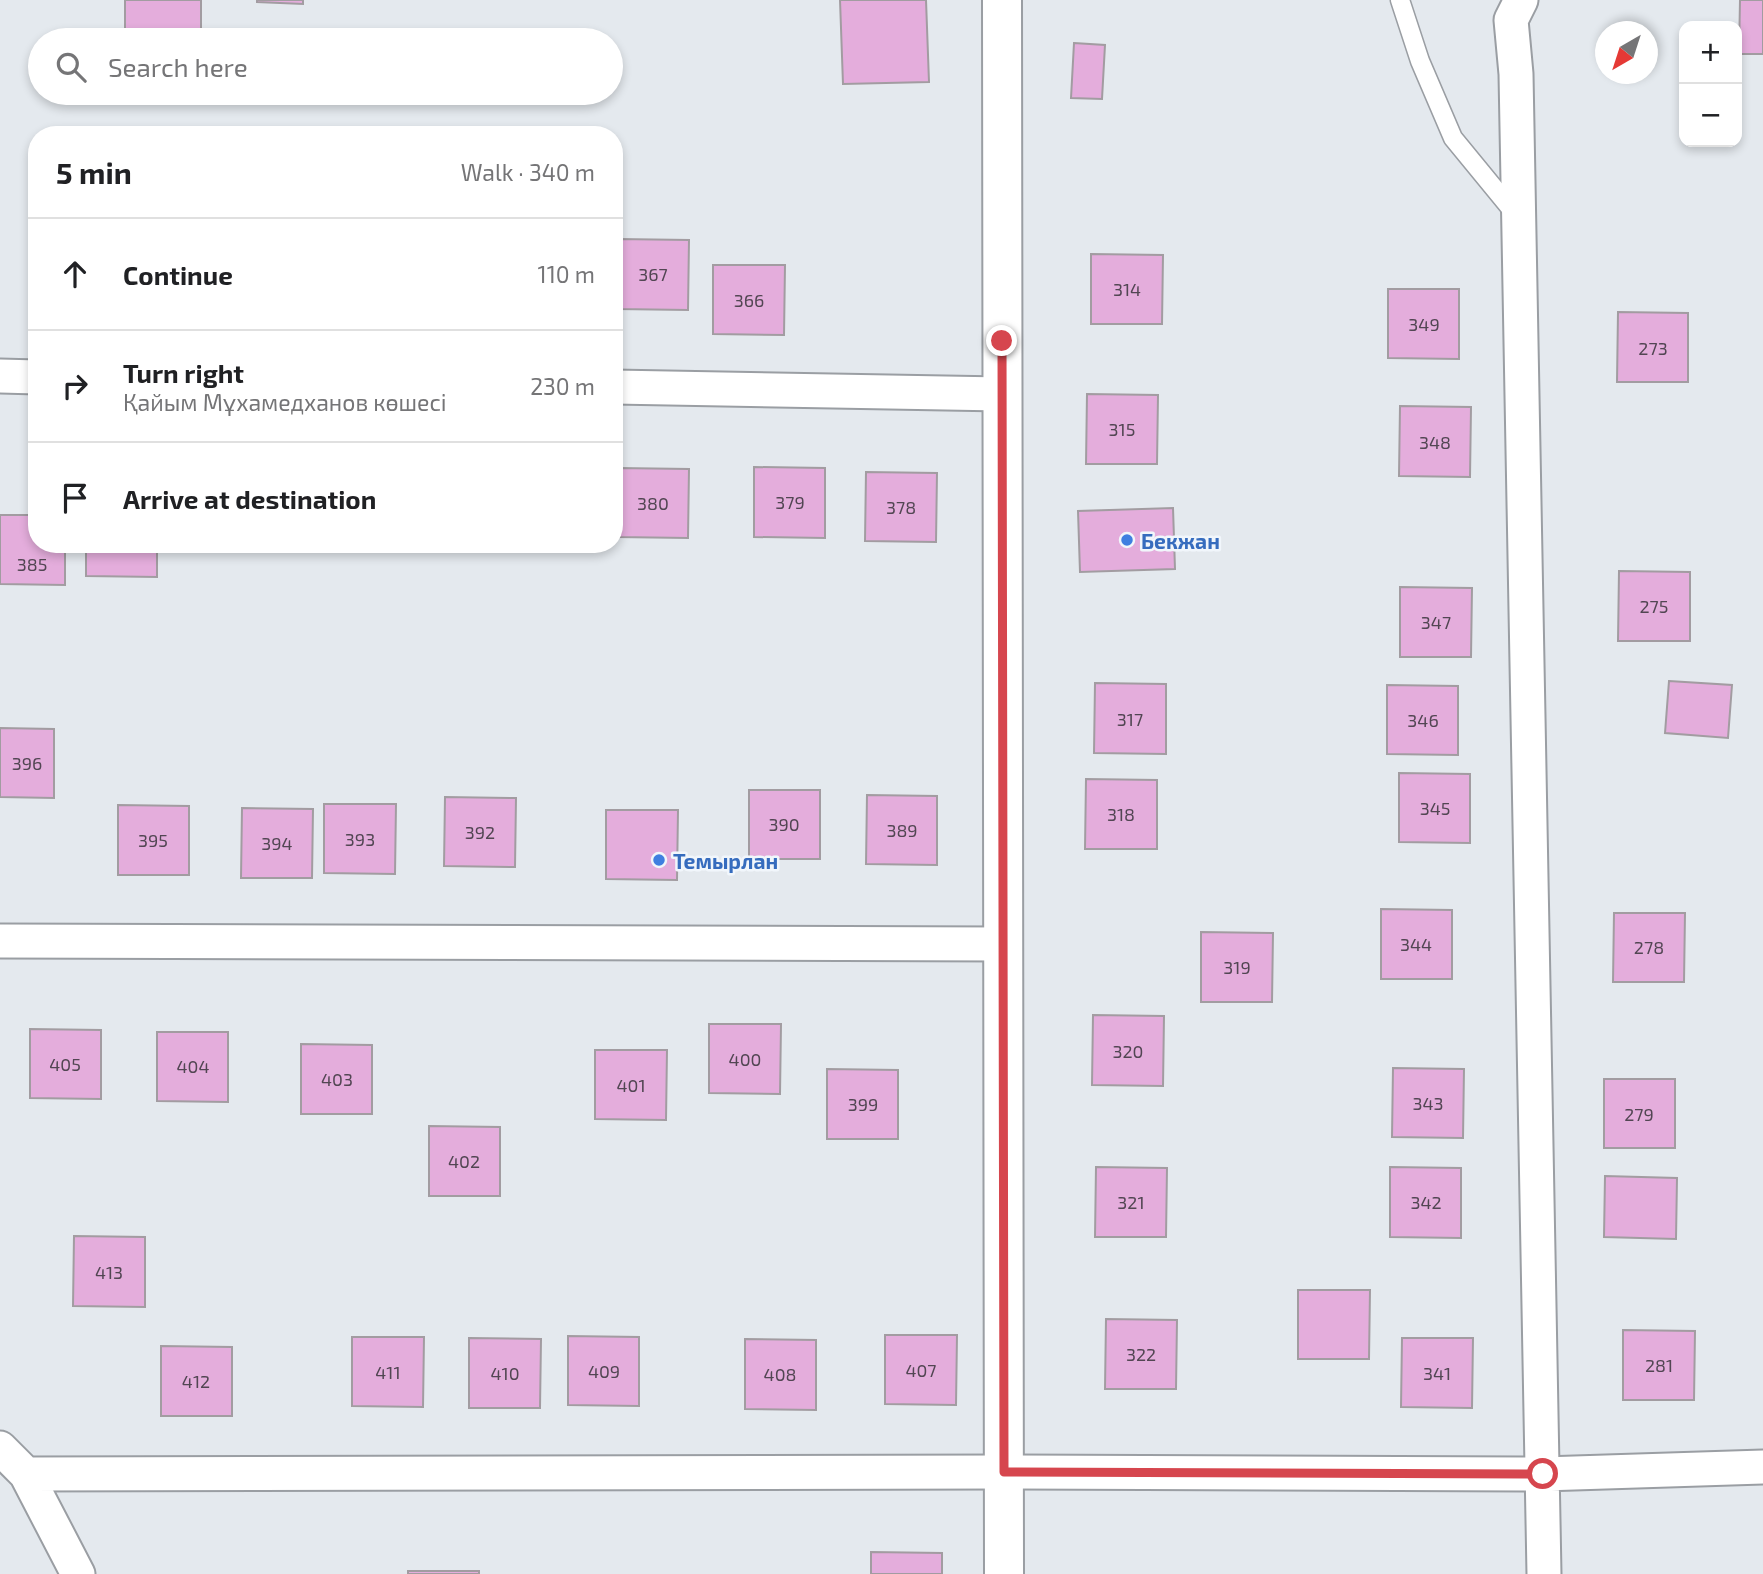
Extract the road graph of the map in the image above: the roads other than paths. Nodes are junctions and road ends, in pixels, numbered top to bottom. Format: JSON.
{"nodes":[{"id":1,"x":1002,"y":0,"type":"edge"},
{"id":2,"x":1400,"y":0,"type":"edge"},
{"id":3,"x":1521,"y":0,"type":"edge"},
{"id":4,"x":1519,"y":218,"type":"junction"},
{"id":5,"x":0,"y":376,"type":"edge"},
{"id":6,"x":28,"y":377,"type":"edge"},
{"id":7,"x":623,"y":387,"type":"edge"},
{"id":8,"x":1002,"y":394,"type":"junction"},
{"id":9,"x":0,"y":942,"type":"edge"},
{"id":10,"x":1003,"y":944,"type":"junction"},
{"id":11,"x":0,"y":1448,"type":"edge"},
{"id":12,"x":1763,"y":1467,"type":"edge"},
{"id":13,"x":1004,"y":1472,"type":"junction"},
{"id":14,"x":26,"y":1474,"type":"junction"},
{"id":15,"x":1543,"y":1474,"type":"junction"},
{"id":16,"x":78,"y":1574,"type":"edge"},
{"id":17,"x":1004,"y":1574,"type":"edge"},
{"id":18,"x":1544,"y":1574,"type":"edge"}],
"edges":[{"from":1,"to":8,"type":"street"},
{"from":2,"to":4,"type":"lane"},
{"from":3,"to":4,"type":"street"},
{"from":4,"to":15,"type":"street"},
{"from":5,"to":6,"type":"street"},
{"from":7,"to":8,"type":"street"},
{"from":8,"to":10,"type":"street"},
{"from":9,"to":10,"type":"street"},
{"from":10,"to":13,"type":"street"},
{"from":11,"to":14,"type":"street"},
{"from":12,"to":15,"type":"street"},
{"from":13,"to":14,"type":"street"},
{"from":13,"to":15,"type":"street"},
{"from":13,"to":17,"type":"street"},
{"from":14,"to":16,"type":"street"},
{"from":15,"to":18,"type":"street"}]}
